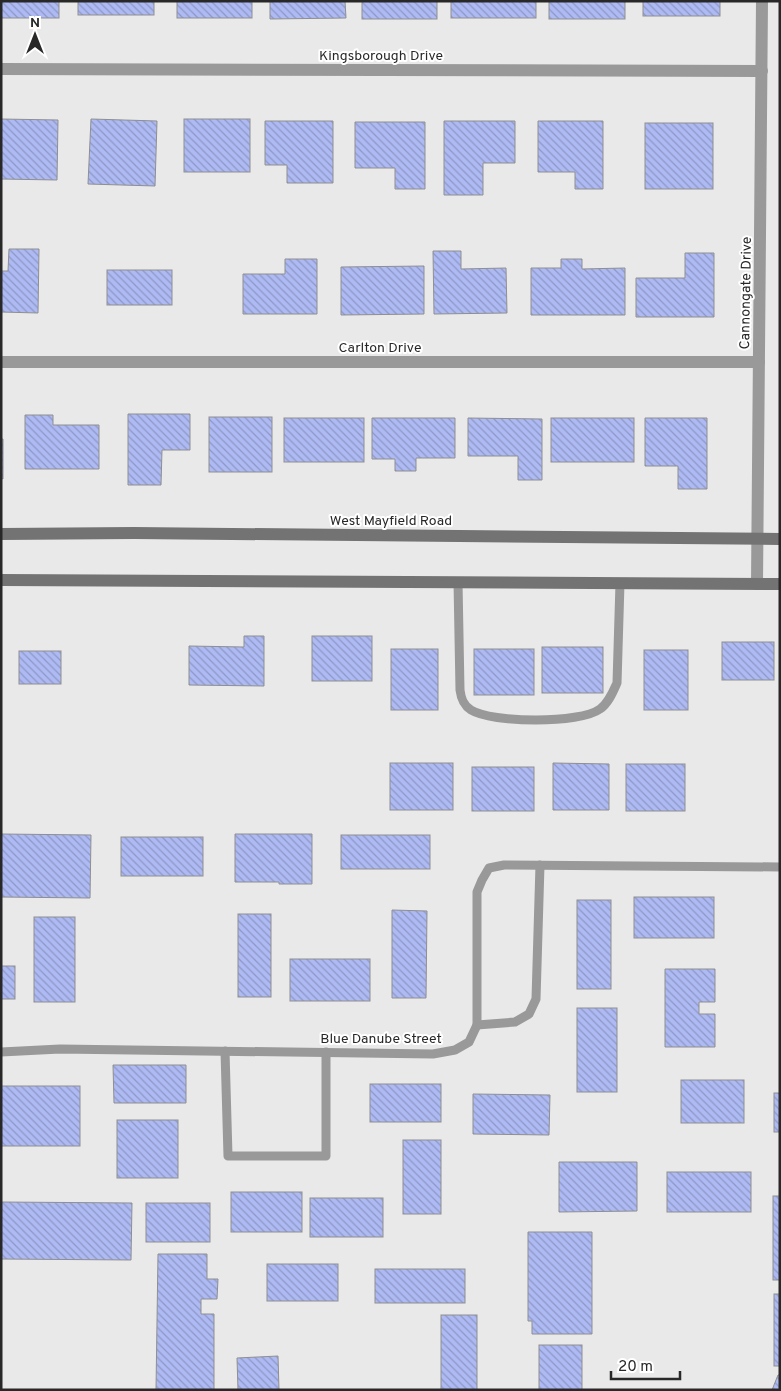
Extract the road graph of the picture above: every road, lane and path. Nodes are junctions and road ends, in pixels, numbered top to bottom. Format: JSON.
{"nodes":[{"id":1,"x":762,"y":1,"type":"edge"},
{"id":2,"x":1,"y":69,"type":"edge"},
{"id":3,"x":762,"y":71,"type":"junction"},
{"id":4,"x":1,"y":362,"type":"edge"},
{"id":5,"x":759,"y":362,"type":"junction"},
{"id":6,"x":1,"y":534,"type":"edge"},
{"id":7,"x":757,"y":538,"type":"junction"},
{"id":8,"x":780,"y":538,"type":"edge"},
{"id":9,"x":1,"y":580,"type":"edge"},
{"id":10,"x":458,"y":582,"type":"junction"},
{"id":11,"x":620,"y":583,"type":"junction"},
{"id":12,"x":757,"y":584,"type":"junction"},
{"id":13,"x":780,"y":584,"type":"edge"},
{"id":14,"x":540,"y":865,"type":"junction"},
{"id":15,"x":780,"y":867,"type":"edge"},
{"id":16,"x":477,"y":1025,"type":"junction"},
{"id":17,"x":225,"y":1051,"type":"junction"},
{"id":18,"x":1,"y":1052,"type":"edge"},
{"id":19,"x":326,"y":1052,"type":"junction"}],
"edges":[{"from":1,"to":3,"type":"street","name":"Cannongate Drive"},
{"from":2,"to":3,"type":"street","name":"Kingsborough Drive"},
{"from":3,"to":5,"type":"street","name":"Cannongate Drive"},
{"from":4,"to":5,"type":"street","name":"Carlton Drive"},
{"from":5,"to":7,"type":"street","name":"Cannongate Drive"},
{"from":6,"to":7,"type":"main road","name":"West Mayfield Road"},
{"from":7,"to":8,"type":"main road","name":"West Mayfield Road"},
{"from":7,"to":12,"type":"street","name":"Cannongate Drive"},
{"from":9,"to":10,"type":"main road"},
{"from":10,"to":11,"type":"main road"},
{"from":10,"to":11,"type":"lane"},
{"from":11,"to":12,"type":"main road"},
{"from":12,"to":13,"type":"main road"},
{"from":14,"to":15,"type":"lane"},
{"from":14,"to":16,"type":"lane"},
{"from":14,"to":16,"type":"lane"},
{"from":16,"to":19,"type":"lane","name":"Blue Danube Street"},
{"from":17,"to":18,"type":"lane","name":"Blue Danube Street"},
{"from":17,"to":19,"type":"lane","name":"Blue Danube Street"},
{"from":17,"to":19,"type":"lane"}]}
